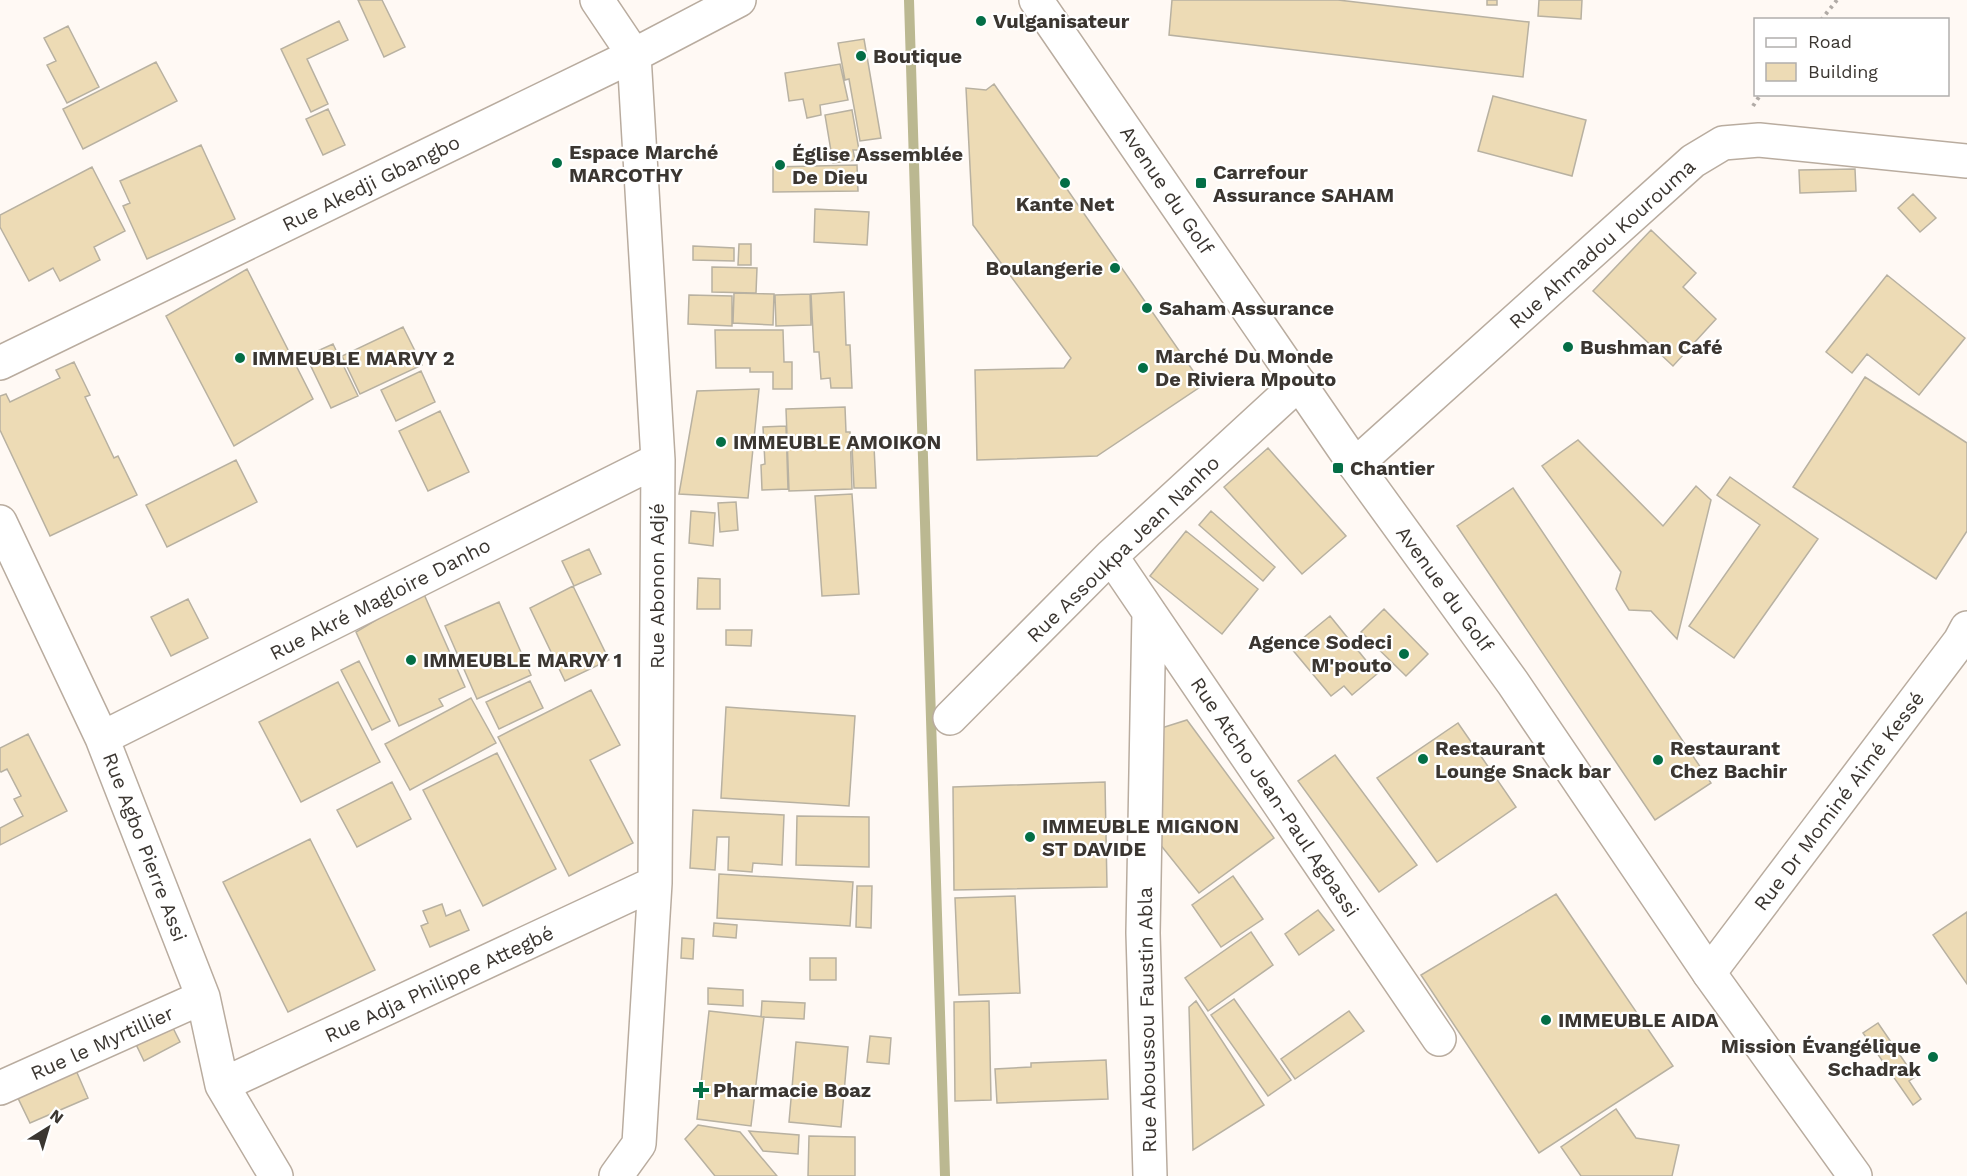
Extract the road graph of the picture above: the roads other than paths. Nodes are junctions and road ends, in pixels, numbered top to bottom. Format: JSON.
{"nodes":[{"id":1,"x":597,"y":0,"type":"edge"},
{"id":2,"x":740,"y":0,"type":"edge"},
{"id":3,"x":1036,"y":0,"type":"edge"},
{"id":4,"x":634,"y":56,"type":"junction"},
{"id":5,"x":1967,"y":161,"type":"edge"},
{"id":6,"x":0,"y":363,"type":"edge"},
{"id":7,"x":1299,"y":383,"type":"junction"},
{"id":8,"x":658,"y":460,"type":"junction"},
{"id":9,"x":1355,"y":465,"type":"junction"},
{"id":10,"x":0,"y":522,"type":"edge"},
{"id":11,"x":1111,"y":556,"type":"junction"},
{"id":12,"x":1149,"y":612,"type":"junction"},
{"id":13,"x":1964,"y":640,"type":"edge"},
{"id":14,"x":950,"y":718,"type":"dead end"},
{"id":15,"x":102,"y":738,"type":"junction"},
{"id":16,"x":655,"y":883,"type":"junction"},
{"id":17,"x":1709,"y":974,"type":"junction"},
{"id":18,"x":203,"y":997,"type":"junction"},
{"id":19,"x":1439,"y":1039,"type":"dead end"},
{"id":20,"x":222,"y":1085,"type":"junction"},
{"id":21,"x":0,"y":1088,"type":"edge"},
{"id":22,"x":276,"y":1176,"type":"edge"},
{"id":23,"x":616,"y":1176,"type":"edge"},
{"id":24,"x":1150,"y":1176,"type":"edge"},
{"id":25,"x":1855,"y":1176,"type":"edge"}],
"edges":[{"from":1,"to":4,"type":"street"},
{"from":2,"to":4,"type":"street","name":"Rue Akedji Gbangbo"},
{"from":3,"to":7,"type":"street","name":"Avenue du Golf"},
{"from":4,"to":6,"type":"street","name":"Rue Akedji Gbangbo"},
{"from":4,"to":8,"type":"street","name":"Rue Abonon Adjé"},
{"from":5,"to":9,"type":"street","name":"Rue Ahmadou Kourouma"},
{"from":7,"to":9,"type":"street","name":"Avenue du Golf"},
{"from":7,"to":11,"type":"street","name":"Rue Assoukpa Jean Nanho"},
{"from":8,"to":15,"type":"street","name":"Rue Akré Magloire Danho"},
{"from":8,"to":16,"type":"street","name":"Rue Abonon Adjé"},
{"from":9,"to":17,"type":"street","name":"Avenue du Golf"},
{"from":10,"to":15,"type":"street","name":"Rue Agbo Pierre Assi"},
{"from":11,"to":12,"type":"street","name":"Rue Atcho Jean-Paul Agbassi"},
{"from":11,"to":14,"type":"street","name":"Rue Assoukpa Jean Nanho"},
{"from":12,"to":19,"type":"street","name":"Rue Atcho Jean-Paul Agbassi"},
{"from":12,"to":24,"type":"street","name":"Rue Aboussou Faustin Abla"},
{"from":13,"to":17,"type":"street","name":"Rue Dr Mominé Aimé Kessé"},
{"from":15,"to":18,"type":"street","name":"Rue Agbo Pierre Assi"},
{"from":16,"to":20,"type":"street","name":"Rue Adja Philippe Attegbé"},
{"from":16,"to":23,"type":"street","name":"Rue Abonon Adjé"},
{"from":17,"to":25,"type":"street","name":"Avenue du Golf"},
{"from":18,"to":20,"type":"street","name":"Rue Agbo Pierre Assi"},
{"from":18,"to":21,"type":"street","name":"Rue le Myrtillier"},
{"from":20,"to":22,"type":"street","name":"Rue Agbo Pierre Assi"}]}
